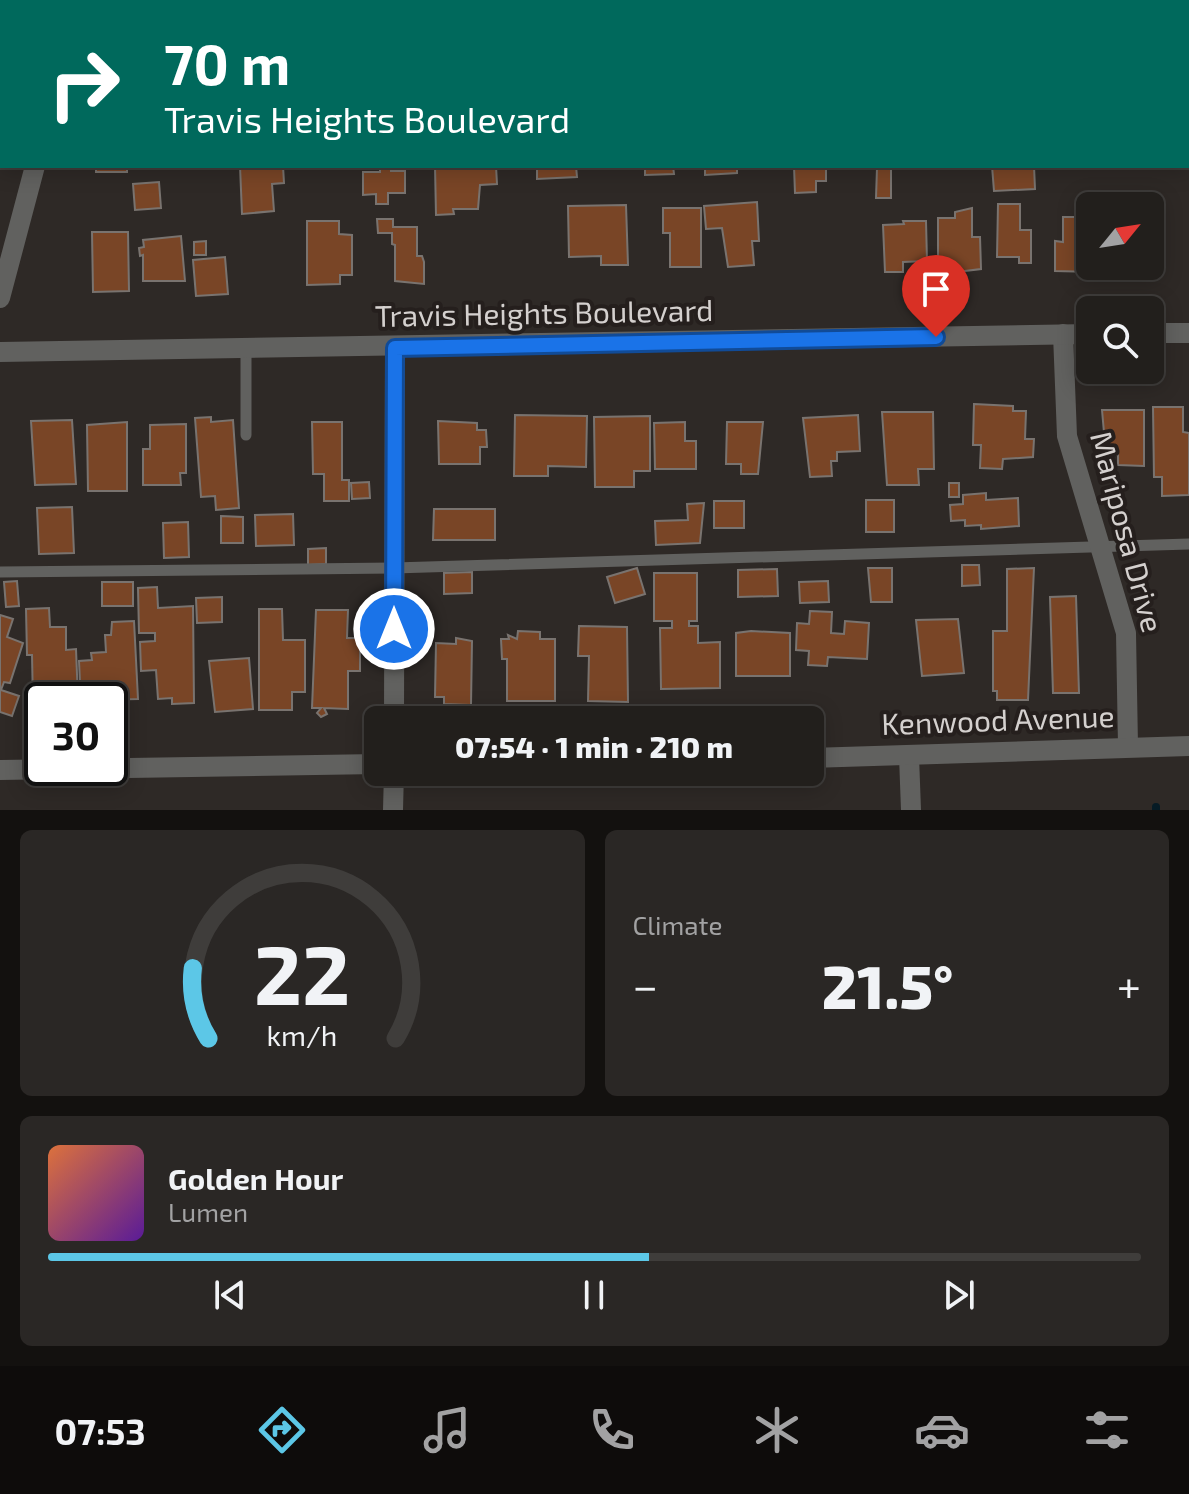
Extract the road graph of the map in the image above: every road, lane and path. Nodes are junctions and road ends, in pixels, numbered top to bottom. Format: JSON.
{"nodes":[{"id":1,"x":34,"y":168,"type":"edge"},
{"id":2,"x":6,"y":251,"type":"edge"},
{"id":3,"x":0,"y":298,"type":"edge"},
{"id":4,"x":1164,"y":333,"type":"edge"},
{"id":5,"x":1189,"y":333,"type":"edge"},
{"id":6,"x":1063,"y":334,"type":"junction"},
{"id":7,"x":1076,"y":334,"type":"edge"},
{"id":8,"x":246,"y":347,"type":"junction"},
{"id":9,"x":395,"y":348,"type":"junction"},
{"id":10,"x":0,"y":352,"type":"edge"},
{"id":11,"x":246,"y":435,"type":"dead end"},
{"id":12,"x":1189,"y":544,"type":"edge"},
{"id":13,"x":1100,"y":547,"type":"junction"},
{"id":14,"x":394,"y":568,"type":"junction"},
{"id":15,"x":0,"y":572,"type":"edge"},
{"id":16,"x":394,"y":706,"type":"edge"},
{"id":17,"x":1128,"y":746,"type":"junction"},
{"id":18,"x":1189,"y":746,"type":"edge"},
{"id":19,"x":909,"y":756,"type":"junction"},
{"id":20,"x":824,"y":758,"type":"edge"},
{"id":21,"x":364,"y":764,"type":"edge"},
{"id":22,"x":0,"y":770,"type":"edge"},
{"id":23,"x":394,"y":786,"type":"edge"},
{"id":24,"x":393,"y":810,"type":"edge"},
{"id":25,"x":911,"y":810,"type":"edge"}],
"edges":[{"from":1,"to":2,"type":"street"},
{"from":2,"to":3,"type":"street"},
{"from":4,"to":5,"type":"street"},
{"from":6,"to":7,"type":"street","name":"Travis Heights Boulevard"},
{"from":6,"to":9,"type":"street","name":"Travis Heights Boulevard"},
{"from":6,"to":13,"type":"street","name":"Mariposa Drive"},
{"from":8,"to":9,"type":"street","name":"Travis Heights Boulevard"},
{"from":8,"to":10,"type":"street","name":"Travis Heights Boulevard"},
{"from":8,"to":11,"type":"lane"},
{"from":9,"to":14,"type":"street"},
{"from":12,"to":13,"type":"lane"},
{"from":13,"to":14,"type":"lane"},
{"from":13,"to":17,"type":"street","name":"Mariposa Drive"},
{"from":14,"to":15,"type":"lane"},
{"from":14,"to":16,"type":"street"},
{"from":17,"to":18,"type":"street","name":"Kenwood Avenue"},
{"from":17,"to":19,"type":"street","name":"Kenwood Avenue"},
{"from":19,"to":20,"type":"street","name":"Kenwood Avenue"},
{"from":19,"to":25,"type":"street"},
{"from":21,"to":22,"type":"street"},
{"from":23,"to":24,"type":"street"}]}
